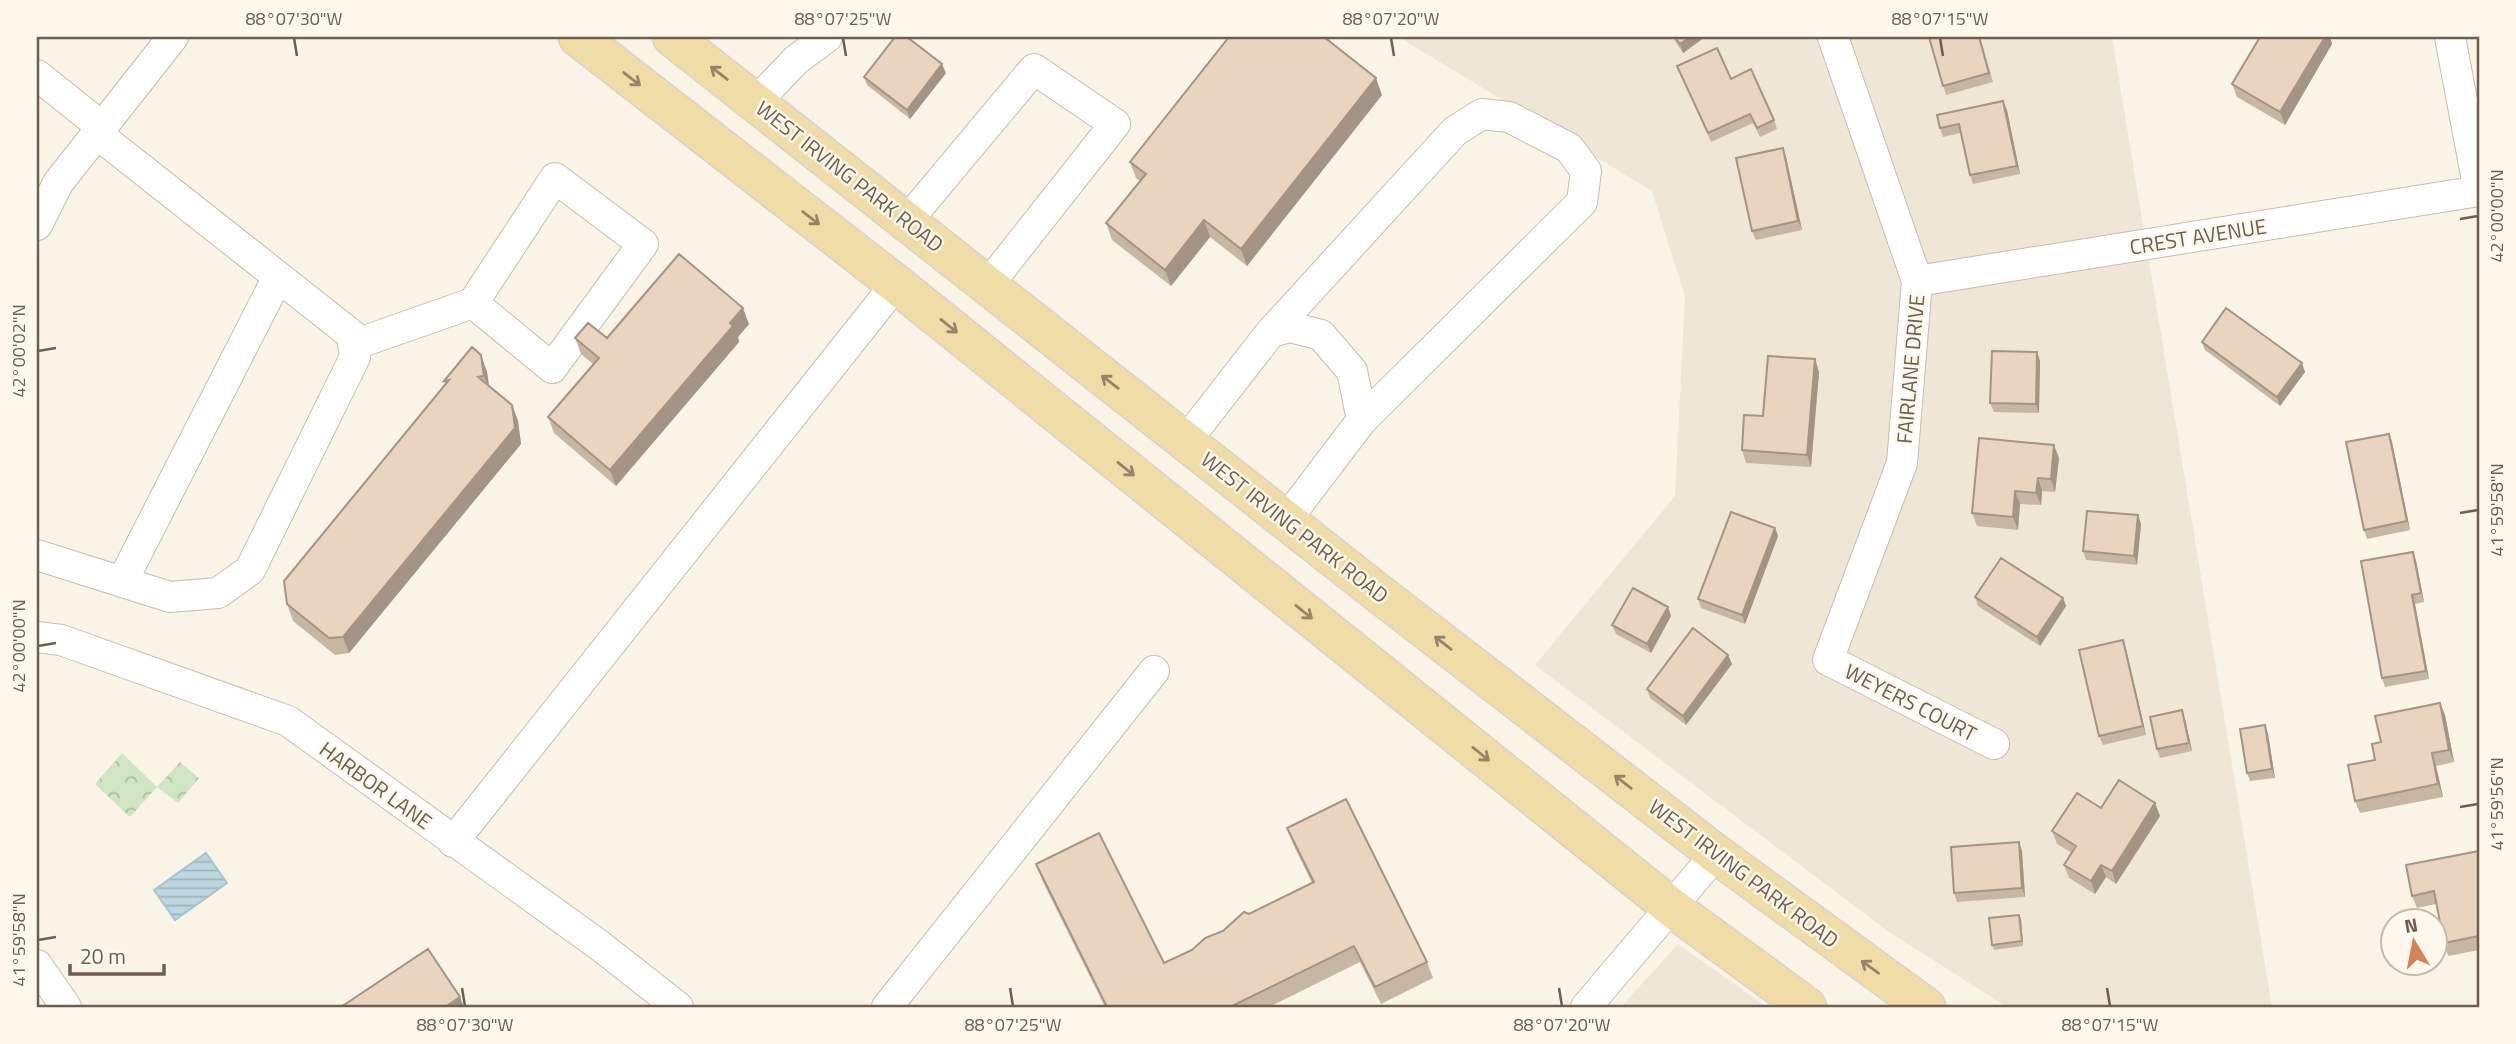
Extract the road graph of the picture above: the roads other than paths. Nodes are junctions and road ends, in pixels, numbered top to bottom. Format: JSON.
{"nodes":[{"id":1,"x":173,"y":37,"type":"edge"},
{"id":2,"x":578,"y":37,"type":"edge"},
{"id":3,"x":672,"y":37,"type":"edge"},
{"id":4,"x":827,"y":37,"type":"edge"},
{"id":5,"x":1833,"y":37,"type":"edge"},
{"id":6,"x":2450,"y":37,"type":"edge"},
{"id":7,"x":37,"y":75,"type":"edge"},
{"id":8,"x":756,"y":102,"type":"junction"},
{"id":9,"x":99,"y":130,"type":"junction"},
{"id":10,"x":2479,"y":191,"type":"edge"},
{"id":11,"x":906,"y":221,"type":"junction"},
{"id":12,"x":37,"y":225,"type":"edge"},
{"id":13,"x":278,"y":277,"type":"junction"},
{"id":14,"x":1917,"y":281,"type":"junction"},
{"id":15,"x":896,"y":284,"type":"junction"},
{"id":16,"x":988,"y":285,"type":"junction"},
{"id":17,"x":473,"y":303,"type":"junction"},
{"id":18,"x":1271,"y":332,"type":"junction"},
{"id":19,"x":353,"y":345,"type":"junction"},
{"id":20,"x":1362,"y":420,"type":"junction"},
{"id":21,"x":1186,"y":441,"type":"junction"},
{"id":22,"x":1286,"y":520,"type":"junction"},
{"id":23,"x":37,"y":555,"type":"edge"},
{"id":24,"x":122,"y":582,"type":"junction"},
{"id":25,"x":37,"y":637,"type":"edge"},
{"id":26,"x":1828,"y":660,"type":"joint"},
{"id":27,"x":1154,"y":671,"type":"dead end"},
{"id":28,"x":1994,"y":744,"type":"dead end"},
{"id":29,"x":453,"y":842,"type":"junction"},
{"id":30,"x":1716,"y":854,"type":"junction"},
{"id":31,"x":1671,"y":907,"type":"junction"},
{"id":32,"x":37,"y":965,"type":"edge"},
{"id":33,"x":66,"y":1007,"type":"edge"},
{"id":34,"x":678,"y":1007,"type":"edge"},
{"id":35,"x":887,"y":1007,"type":"edge"},
{"id":36,"x":1586,"y":1007,"type":"edge"},
{"id":37,"x":1807,"y":1007,"type":"edge"},
{"id":38,"x":1926,"y":1007,"type":"edge"}],
"edges":[{"from":1,"to":9,"type":"street"},
{"from":2,"to":15,"type":"main road","one_way":true},
{"from":8,"to":3,"type":"main road","name":"WEST IRVING PARK ROAD","one_way":true},
{"from":4,"to":8,"type":"street"},
{"from":5,"to":14,"type":"street","name":"FAIRLANE DRIVE"},
{"from":6,"to":10,"type":"street"},
{"from":7,"to":9,"type":"street"},
{"from":8,"to":11,"type":"main road","name":"WEST IRVING PARK ROAD"},
{"from":9,"to":12,"type":"street"},
{"from":9,"to":13,"type":"street"},
{"from":10,"to":14,"type":"street","name":"CREST AVENUE"},
{"from":11,"to":16,"type":"main road","name":"WEST IRVING PARK ROAD"},
{"from":11,"to":16,"type":"street"},
{"from":13,"to":19,"type":"street"},
{"from":13,"to":24,"type":"street"},
{"from":14,"to":26,"type":"street","name":"FAIRLANE DRIVE"},
{"from":15,"to":29,"type":"street"},
{"from":15,"to":31,"type":"main road","one_way":true},
{"from":21,"to":16,"type":"main road","name":"WEST IRVING PARK ROAD","one_way":true},
{"from":17,"to":17,"type":"street"},
{"from":17,"to":19,"type":"street"},
{"from":18,"to":20,"type":"street"},
{"from":18,"to":20,"type":"street"},
{"from":18,"to":21,"type":"street"},
{"from":19,"to":24,"type":"street"},
{"from":20,"to":22,"type":"street"},
{"from":21,"to":22,"type":"main road","name":"WEST IRVING PARK ROAD"},
{"from":30,"to":22,"type":"main road","name":"WEST IRVING PARK ROAD","one_way":true},
{"from":23,"to":24,"type":"street"},
{"from":25,"to":29,"type":"street","name":"HARBOR LANE"},
{"from":26,"to":28,"type":"street","name":"WEYERS COURT"},
{"from":27,"to":35,"type":"street"},
{"from":29,"to":34,"type":"street","name":"HARBOR LANE"},
{"from":30,"to":31,"type":"street"},
{"from":38,"to":30,"type":"main road","name":"WEST IRVING PARK ROAD","one_way":true},
{"from":31,"to":36,"type":"street"},
{"from":31,"to":37,"type":"main road"},
{"from":32,"to":33,"type":"street"}]}
